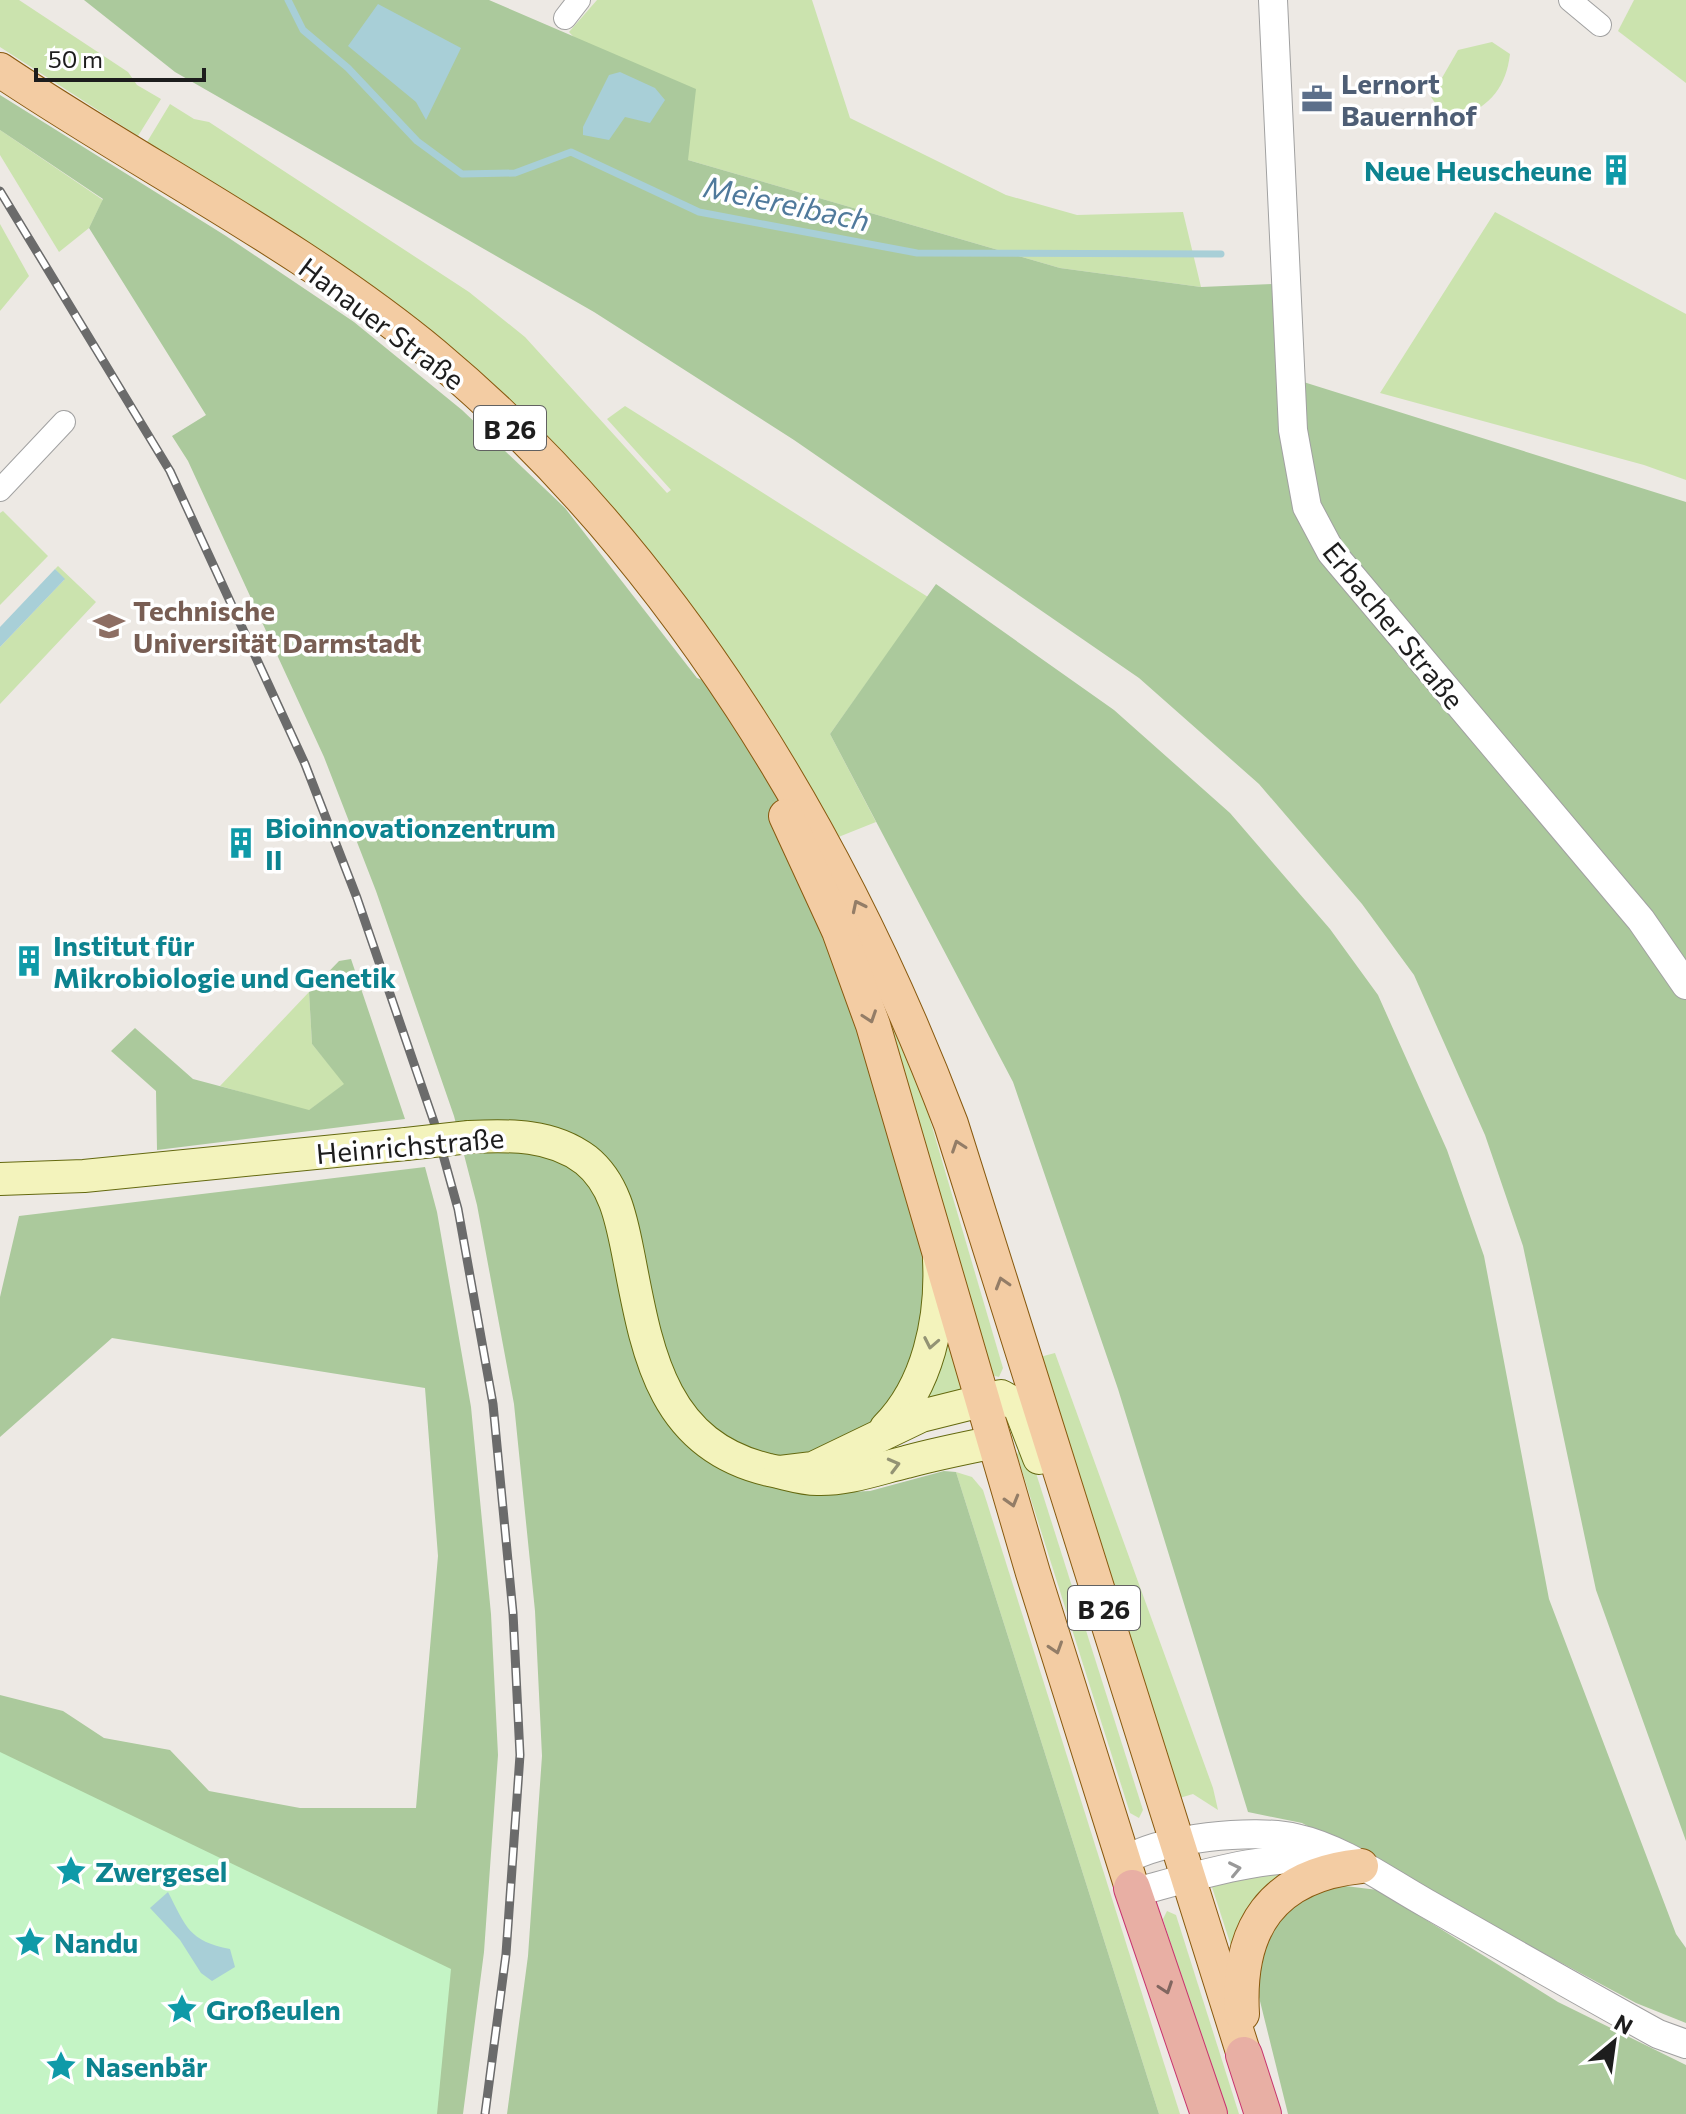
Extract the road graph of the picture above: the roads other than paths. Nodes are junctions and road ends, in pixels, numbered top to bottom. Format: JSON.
{"nodes":[{"id":1,"x":579,"y":0,"type":"edge"},
{"id":2,"x":1273,"y":0,"type":"edge"},
{"id":3,"x":1570,"y":0,"type":"edge"},
{"id":4,"x":565,"y":18,"type":"dead end"},
{"id":5,"x":1600,"y":25,"type":"dead end"},
{"id":6,"x":0,"y":70,"type":"edge"},
{"id":7,"x":64,"y":422,"type":"dead end"},
{"id":8,"x":0,"y":490,"type":"edge"},
{"id":9,"x":727,"y":689,"type":"junction"},
{"id":10,"x":1686,"y":985,"type":"edge"},
{"id":11,"x":0,"y":1179,"type":"edge"},
{"id":12,"x":936,"y":1237,"type":"junction"},
{"id":13,"x":983,"y":1399,"type":"junction"},
{"id":14,"x":1035,"y":1417,"type":"junction"},
{"id":15,"x":884,"y":1431,"type":"junction"},
{"id":16,"x":995,"y":1442,"type":"junction"},
{"id":17,"x":780,"y":1472,"type":"junction"},
{"id":18,"x":1170,"y":1845,"type":"junction"},
{"id":19,"x":1361,"y":1866,"type":"junction"},
{"id":20,"x":1128,"y":1875,"type":"junction"},
{"id":21,"x":1181,"y":1880,"type":"junction"},
{"id":22,"x":1686,"y":2044,"type":"edge"},
{"id":23,"x":1244,"y":2055,"type":"junction"},
{"id":24,"x":1209,"y":2114,"type":"edge"},
{"id":25,"x":1246,"y":2114,"type":"edge"},
{"id":26,"x":1263,"y":2114,"type":"edge"}],
"edges":[{"from":1,"to":4,"type":"street"},
{"from":2,"to":10,"type":"street","name":"Erbacher Straße"},
{"from":3,"to":5,"type":"street"},
{"from":6,"to":9,"type":"main road","name":"Hanauer Straße","number":"B 26"},
{"from":7,"to":8,"type":"street"},
{"from":9,"to":12,"type":"main road","number":"B 26","one_way":true},
{"from":14,"to":9,"type":"main road","number":"B 26","one_way":true},
{"from":11,"to":17,"type":"main road","name":"Heinrichstraße","bridge":true},
{"from":12,"to":13,"type":"main road","number":"B 26"},
{"from":12,"to":15,"type":"main road","one_way":true},
{"from":13,"to":14,"type":"main road"},
{"from":13,"to":15,"type":"main road"},
{"from":13,"to":16,"type":"main road","number":"B 26"},
{"from":14,"to":16,"type":"main road"},
{"from":14,"to":18,"type":"main road","number":"B 26"},
{"from":15,"to":17,"type":"main road"},
{"from":17,"to":16,"type":"main road","name":"Heinrichstraße","one_way":true},
{"from":16,"to":20,"type":"main road","number":"B 26","one_way":true},
{"from":18,"to":19,"type":"street"},
{"from":18,"to":20,"type":"street"},
{"from":18,"to":21,"type":"main road","number":"B 26"},
{"from":21,"to":19,"type":"street","one_way":true},
{"from":19,"to":22,"type":"street"},
{"from":19,"to":23,"type":"main road"},
{"from":20,"to":21,"type":"street"},
{"from":20,"to":24,"type":"highway","number":"B 26","one_way":true},
{"from":21,"to":23,"type":"main road","number":"B 26"},
{"from":21,"to":25,"type":"main road"},
{"from":23,"to":26,"type":"highway","number":"B 26"}]}
